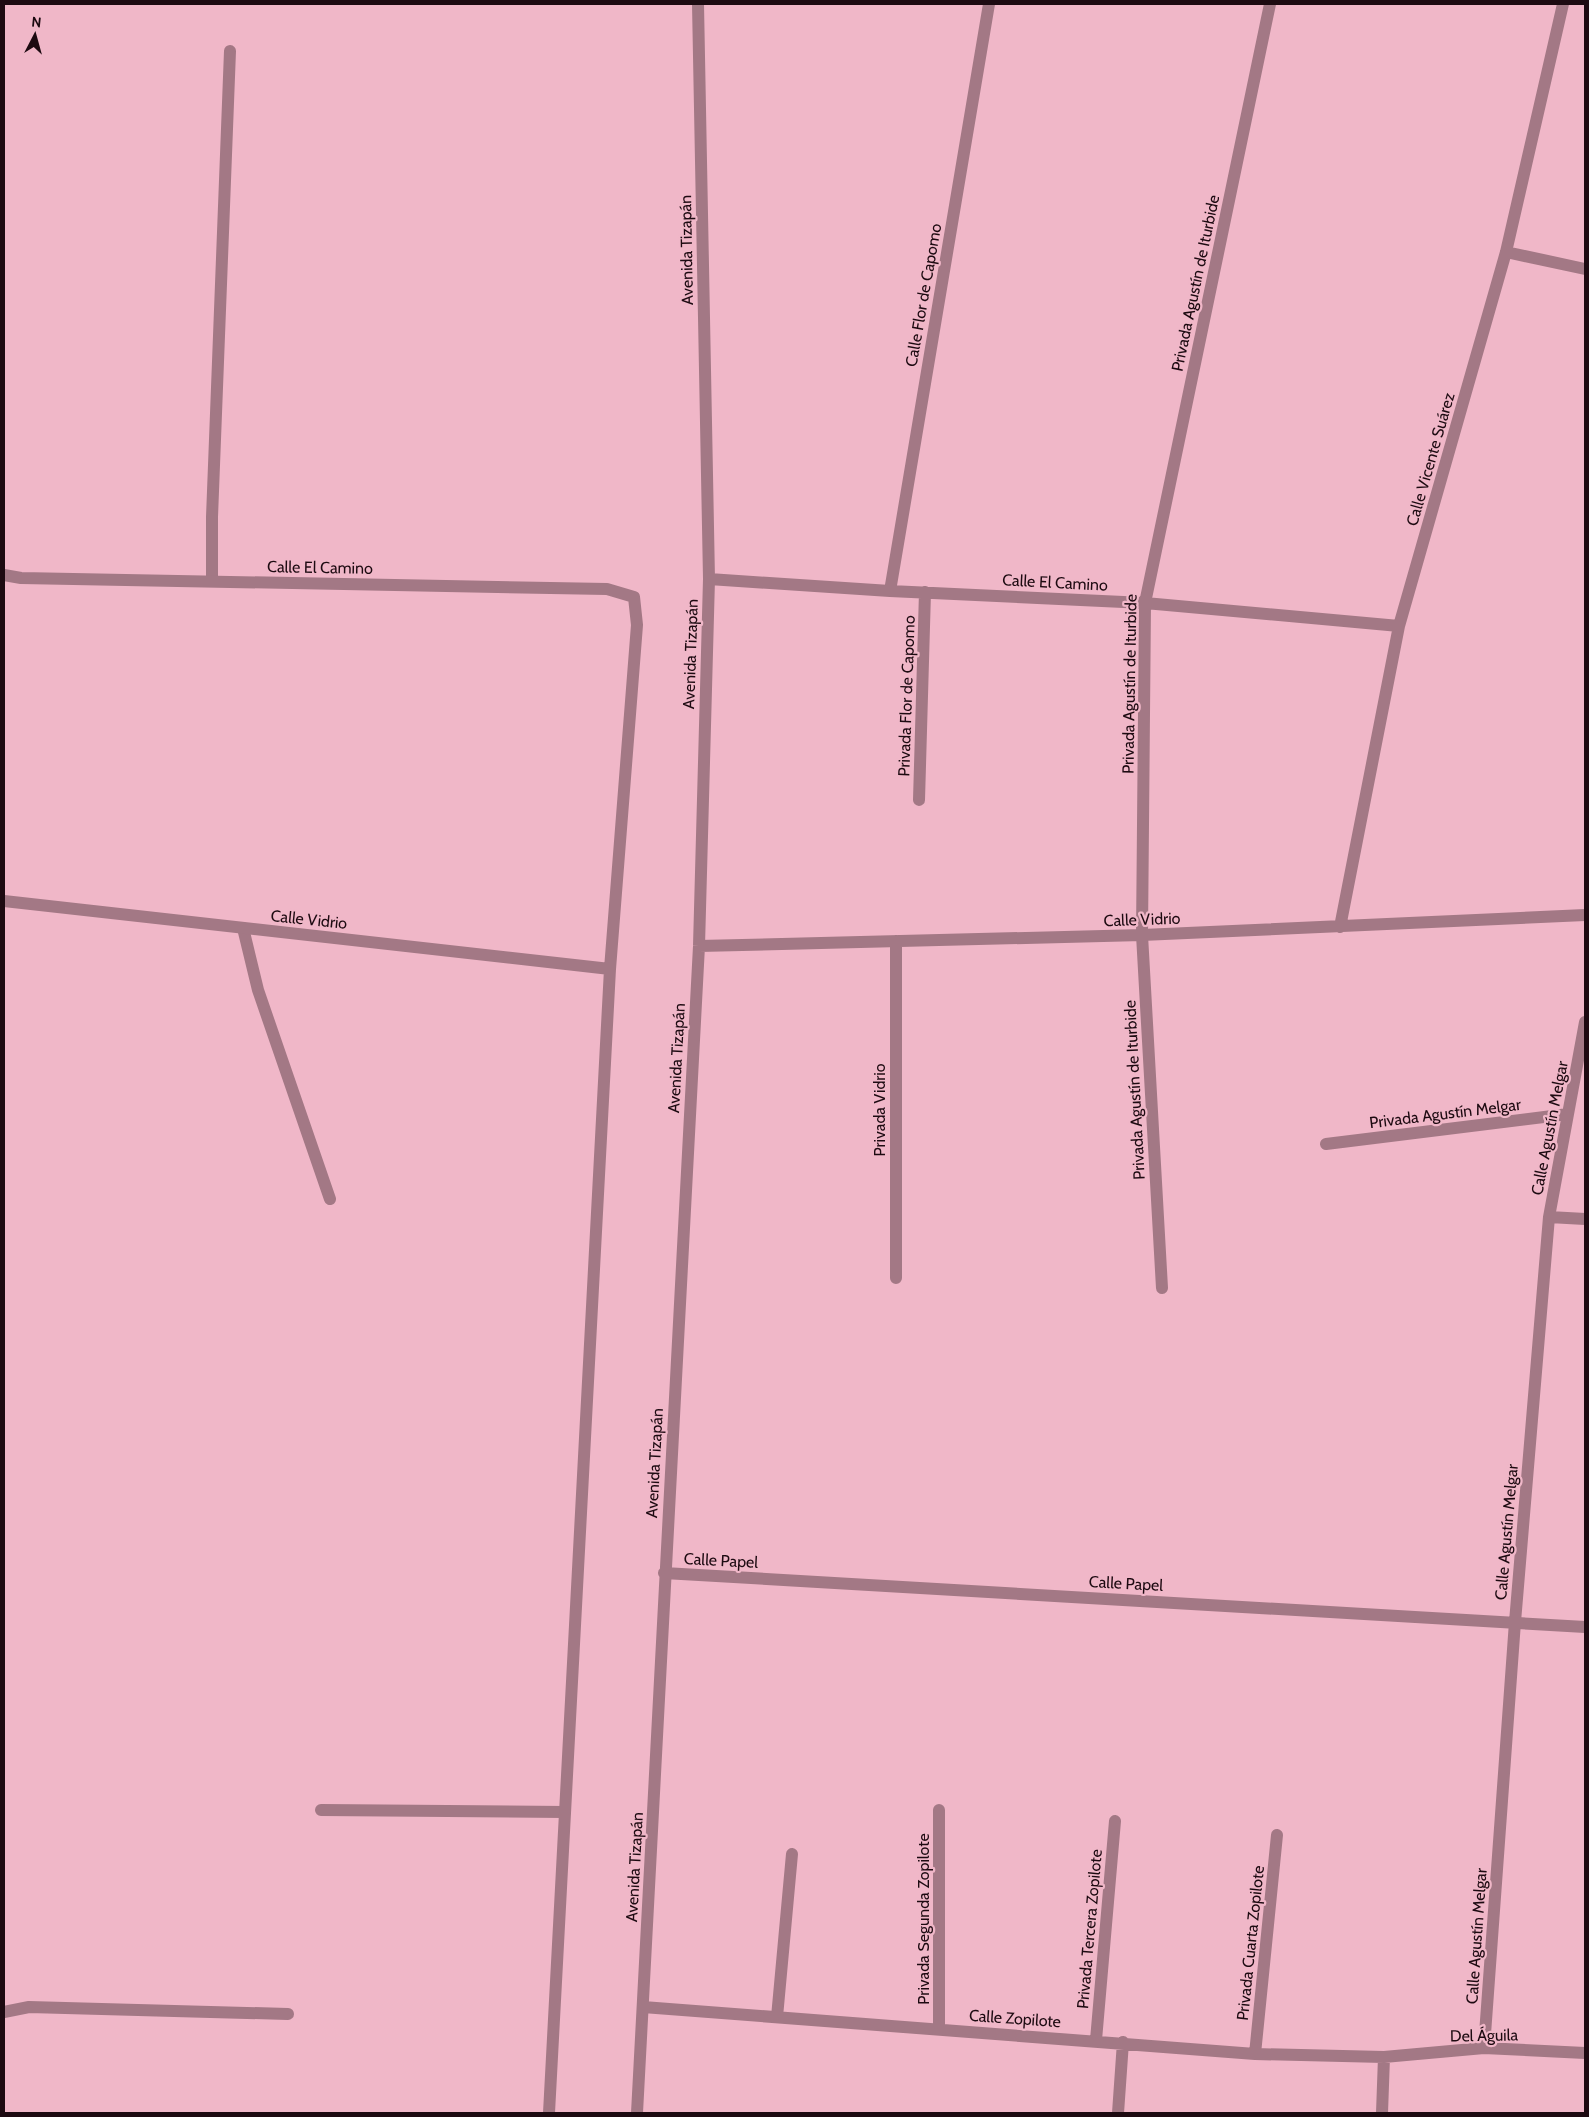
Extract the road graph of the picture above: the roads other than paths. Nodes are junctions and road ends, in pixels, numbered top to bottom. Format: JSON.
{"nodes":[{"id":1,"x":698,"y":4,"type":"edge"},
{"id":2,"x":989,"y":4,"type":"edge"},
{"id":3,"x":1270,"y":4,"type":"edge"},
{"id":4,"x":1563,"y":4,"type":"edge"},
{"id":5,"x":230,"y":51,"type":"dead end"},
{"id":6,"x":1506,"y":252,"type":"junction"},
{"id":7,"x":1585,"y":269,"type":"edge"},
{"id":8,"x":4,"y":575,"type":"edge"},
{"id":9,"x":709,"y":579,"type":"junction"},
{"id":10,"x":212,"y":581,"type":"junction"},
{"id":11,"x":890,"y":591,"type":"junction"},
{"id":12,"x":925,"y":592,"type":"junction"},
{"id":13,"x":1145,"y":603,"type":"junction"},
{"id":14,"x":1399,"y":626,"type":"junction"},
{"id":15,"x":919,"y":800,"type":"dead end"},
{"id":16,"x":4,"y":901,"type":"edge"},
{"id":17,"x":1585,"y":915,"type":"edge"},
{"id":18,"x":1340,"y":927,"type":"junction"},
{"id":19,"x":243,"y":928,"type":"junction"},
{"id":20,"x":1142,"y":935,"type":"junction"},
{"id":21,"x":896,"y":941,"type":"junction"},
{"id":22,"x":699,"y":946,"type":"junction"},
{"id":23,"x":610,"y":969,"type":"junction"},
{"id":24,"x":1585,"y":1022,"type":"edge"},
{"id":25,"x":1568,"y":1114,"type":"junction"},
{"id":26,"x":1326,"y":1144,"type":"dead end"},
{"id":27,"x":330,"y":1199,"type":"dead end"},
{"id":28,"x":1549,"y":1217,"type":"junction"},
{"id":29,"x":1585,"y":1219,"type":"edge"},
{"id":30,"x":896,"y":1278,"type":"dead end"},
{"id":31,"x":1162,"y":1288,"type":"dead end"},
{"id":32,"x":664,"y":1573,"type":"junction"},
{"id":33,"x":1515,"y":1622,"type":"junction"},
{"id":34,"x":1585,"y":1627,"type":"edge"},
{"id":35,"x":321,"y":1810,"type":"dead end"},
{"id":36,"x":939,"y":1810,"type":"dead end"},
{"id":37,"x":565,"y":1812,"type":"junction"},
{"id":38,"x":1115,"y":1821,"type":"dead end"},
{"id":39,"x":1277,"y":1835,"type":"dead end"},
{"id":40,"x":792,"y":1854,"type":"dead end"},
{"id":41,"x":643,"y":2007,"type":"junction"},
{"id":42,"x":4,"y":2012,"type":"edge"},
{"id":43,"x":288,"y":2014,"type":"dead end"},
{"id":44,"x":777,"y":2017,"type":"junction"},
{"id":45,"x":939,"y":2028,"type":"junction"},
{"id":46,"x":1096,"y":2040,"type":"junction"},
{"id":47,"x":1123,"y":2042,"type":"junction"},
{"id":48,"x":1484,"y":2048,"type":"junction"},
{"id":49,"x":1585,"y":2053,"type":"edge"},
{"id":50,"x":1255,"y":2054,"type":"junction"},
{"id":51,"x":1384,"y":2057,"type":"junction"},
{"id":52,"x":550,"y":2113,"type":"edge"},
{"id":53,"x":636,"y":2113,"type":"edge"},
{"id":54,"x":1118,"y":2113,"type":"edge"},
{"id":55,"x":1382,"y":2113,"type":"edge"}],
"edges":[{"from":1,"to":9,"type":"street","name":"Avenida Tizapán"},
{"from":2,"to":11,"type":"street","name":"Calle Flor de Capomo"},
{"from":3,"to":13,"type":"street","name":"Privada Agustín de Iturbide"},
{"from":4,"to":6,"type":"street","name":"Calle Vicente Suárez"},
{"from":5,"to":10,"type":"street"},
{"from":6,"to":7,"type":"street"},
{"from":6,"to":14,"type":"street","name":"Calle Vicente Suárez"},
{"from":8,"to":10,"type":"street","name":"Calle El Camino"},
{"from":9,"to":11,"type":"street","name":"Calle El Camino"},
{"from":9,"to":22,"type":"street","name":"Avenida Tizapán"},
{"from":10,"to":23,"type":"street","name":"Calle El Camino"},
{"from":11,"to":12,"type":"street","name":"Calle El Camino"},
{"from":12,"to":13,"type":"street","name":"Calle El Camino"},
{"from":12,"to":15,"type":"street","name":"Privada Flor de Capomo"},
{"from":13,"to":14,"type":"street","name":"Calle El Camino"},
{"from":13,"to":20,"type":"street","name":"Privada Agustín de Iturbide"},
{"from":14,"to":18,"type":"street","name":"Calle Vicente Suárez"},
{"from":16,"to":19,"type":"street","name":"Calle Vidrio"},
{"from":17,"to":18,"type":"street","name":"Calle Vidrio"},
{"from":18,"to":20,"type":"street","name":"Calle Vidrio"},
{"from":19,"to":23,"type":"street","name":"Calle Vidrio"},
{"from":19,"to":27,"type":"street"},
{"from":20,"to":21,"type":"street","name":"Calle Vidrio"},
{"from":20,"to":31,"type":"street","name":"Privada Agustín de Iturbide"},
{"from":21,"to":22,"type":"street","name":"Calle Vidrio"},
{"from":21,"to":30,"type":"street","name":"Privada Vidrio"},
{"from":22,"to":32,"type":"street","name":"Avenida Tizapán"},
{"from":23,"to":37,"type":"street"},
{"from":24,"to":25,"type":"street","name":"Calle Agustín Melgar"},
{"from":25,"to":26,"type":"street","name":"Privada Agustín Melgar"},
{"from":25,"to":28,"type":"street","name":"Calle Agustín Melgar"},
{"from":28,"to":29,"type":"street"},
{"from":28,"to":33,"type":"street","name":"Calle Agustín Melgar"},
{"from":32,"to":33,"type":"street","name":"Calle Papel"},
{"from":32,"to":41,"type":"street","name":"Avenida Tizapán"},
{"from":33,"to":34,"type":"street","name":"Calle Papel"},
{"from":33,"to":48,"type":"street","name":"Calle Agustín Melgar"},
{"from":35,"to":37,"type":"street"},
{"from":36,"to":45,"type":"street","name":"Privada Segunda Zopilote"},
{"from":37,"to":52,"type":"street"},
{"from":38,"to":46,"type":"street","name":"Privada Tercera Zopilote"},
{"from":39,"to":50,"type":"street","name":"Privada Cuarta Zopilote"},
{"from":40,"to":44,"type":"street"},
{"from":41,"to":44,"type":"street","name":"Calle Zopilote"},
{"from":41,"to":53,"type":"street","name":"Avenida Tizapán"},
{"from":42,"to":43,"type":"street"},
{"from":44,"to":45,"type":"street","name":"Calle Zopilote"},
{"from":45,"to":46,"type":"street","name":"Calle Zopilote"},
{"from":46,"to":47,"type":"street","name":"Calle Zopilote"},
{"from":47,"to":50,"type":"street","name":"Calle Zopilote"},
{"from":47,"to":54,"type":"street"},
{"from":48,"to":49,"type":"street","name":"Del Águila"},
{"from":48,"to":51,"type":"street","name":"Del Águila"},
{"from":50,"to":51,"type":"street","name":"Calle Zopilote"},
{"from":51,"to":55,"type":"street"}]}
